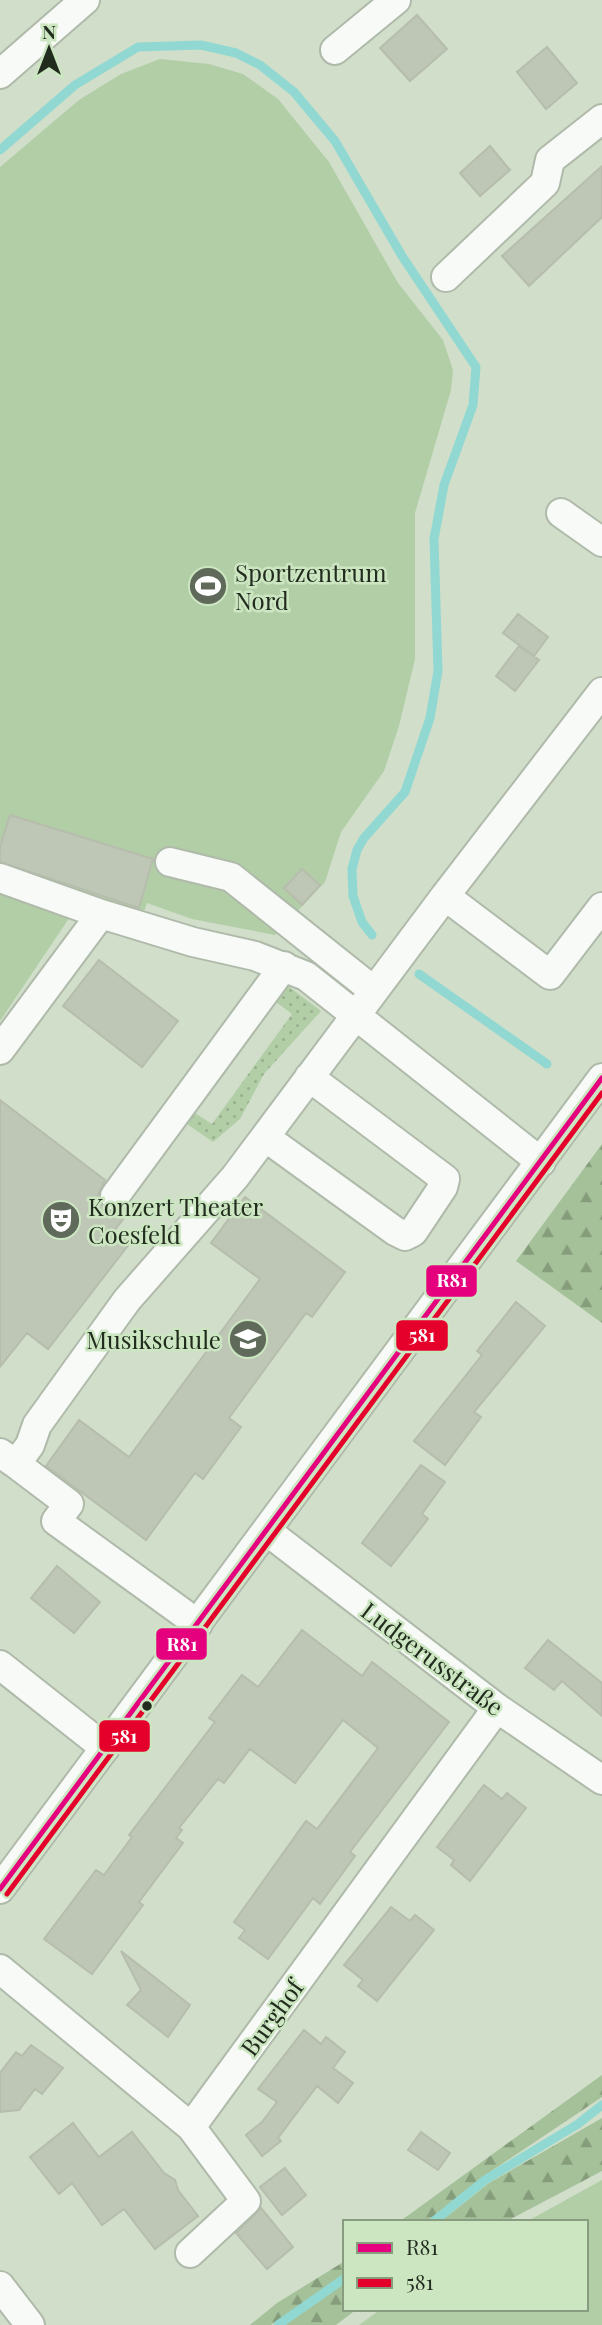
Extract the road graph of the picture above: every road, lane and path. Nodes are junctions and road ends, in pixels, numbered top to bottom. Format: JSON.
{"nodes":[{"id":1,"x":85,"y":0,"type":"edge"},
{"id":2,"x":396,"y":0,"type":"edge"},
{"id":3,"x":335,"y":50,"type":"dead end"},
{"id":4,"x":0,"y":74,"type":"edge"},
{"id":5,"x":602,"y":119,"type":"edge"},
{"id":6,"x":446,"y":277,"type":"dead end"},
{"id":7,"x":561,"y":513,"type":"dead end"},
{"id":8,"x":602,"y":542,"type":"edge"},
{"id":9,"x":602,"y":692,"type":"edge"},
{"id":10,"x":170,"y":862,"type":"dead end"},
{"id":11,"x":0,"y":878,"type":"edge"},
{"id":12,"x":445,"y":896,"type":"junction"},
{"id":13,"x":602,"y":907,"type":"edge"},
{"id":14,"x":101,"y":914,"type":"junction"},
{"id":15,"x":284,"y":966,"type":"junction"},
{"id":16,"x":374,"y":991,"type":"junction"},
{"id":17,"x":355,"y":1016,"type":"junction"},
{"id":18,"x":0,"y":1050,"type":"edge"},
{"id":19,"x":309,"y":1077,"type":"junction"},
{"id":20,"x":602,"y":1078,"type":"edge"},
{"id":21,"x":265,"y":1137,"type":"junction"},
{"id":22,"x":541,"y":1162,"type":"junction"},
{"id":23,"x":115,"y":1196,"type":"dead end"},
{"id":24,"x":8,"y":1459,"type":"edge"},
{"id":25,"x":268,"y":1532,"type":"junction"},
{"id":26,"x":198,"y":1625,"type":"junction"},
{"id":27,"x":0,"y":1665,"type":"edge"},
{"id":28,"x":497,"y":1707,"type":"junction"},
{"id":29,"x":105,"y":1748,"type":"junction"},
{"id":30,"x":602,"y":1780,"type":"edge"},
{"id":31,"x":0,"y":1889,"type":"edge"},
{"id":32,"x":0,"y":1969,"type":"edge"},
{"id":33,"x":191,"y":2127,"type":"junction"},
{"id":34,"x":190,"y":2253,"type":"dead end"},
{"id":35,"x":0,"y":2286,"type":"edge"},
{"id":36,"x":30,"y":2325,"type":"edge"}],
"edges":[{"from":1,"to":4,"type":"street"},
{"from":2,"to":3,"type":"street"},
{"from":5,"to":6,"type":"street"},
{"from":7,"to":8,"type":"street"},
{"from":9,"to":12,"type":"street"},
{"from":10,"to":16,"type":"street"},
{"from":11,"to":14,"type":"street"},
{"from":12,"to":13,"type":"street"},
{"from":12,"to":16,"type":"street"},
{"from":14,"to":15,"type":"street"},
{"from":14,"to":18,"type":"street"},
{"from":15,"to":17,"type":"street"},
{"from":15,"to":23,"type":"street"},
{"from":16,"to":17,"type":"street"},
{"from":17,"to":19,"type":"street"},
{"from":17,"to":22,"type":"street"},
{"from":19,"to":21,"type":"street"},
{"from":19,"to":21,"type":"street"},
{"from":20,"to":22,"type":"street"},
{"from":21,"to":24,"type":"street"},
{"from":22,"to":25,"type":"street"},
{"from":24,"to":26,"type":"street"},
{"from":25,"to":26,"type":"street"},
{"from":25,"to":28,"type":"street","name":"Ludgerusstraße"},
{"from":26,"to":29,"type":"street"},
{"from":27,"to":29,"type":"street"},
{"from":28,"to":30,"type":"street","name":"Ludgerusstraße"},
{"from":28,"to":33,"type":"street","name":"Burghof"},
{"from":29,"to":31,"type":"street"},
{"from":32,"to":33,"type":"street"},
{"from":33,"to":34,"type":"street"},
{"from":35,"to":36,"type":"street"}]}
